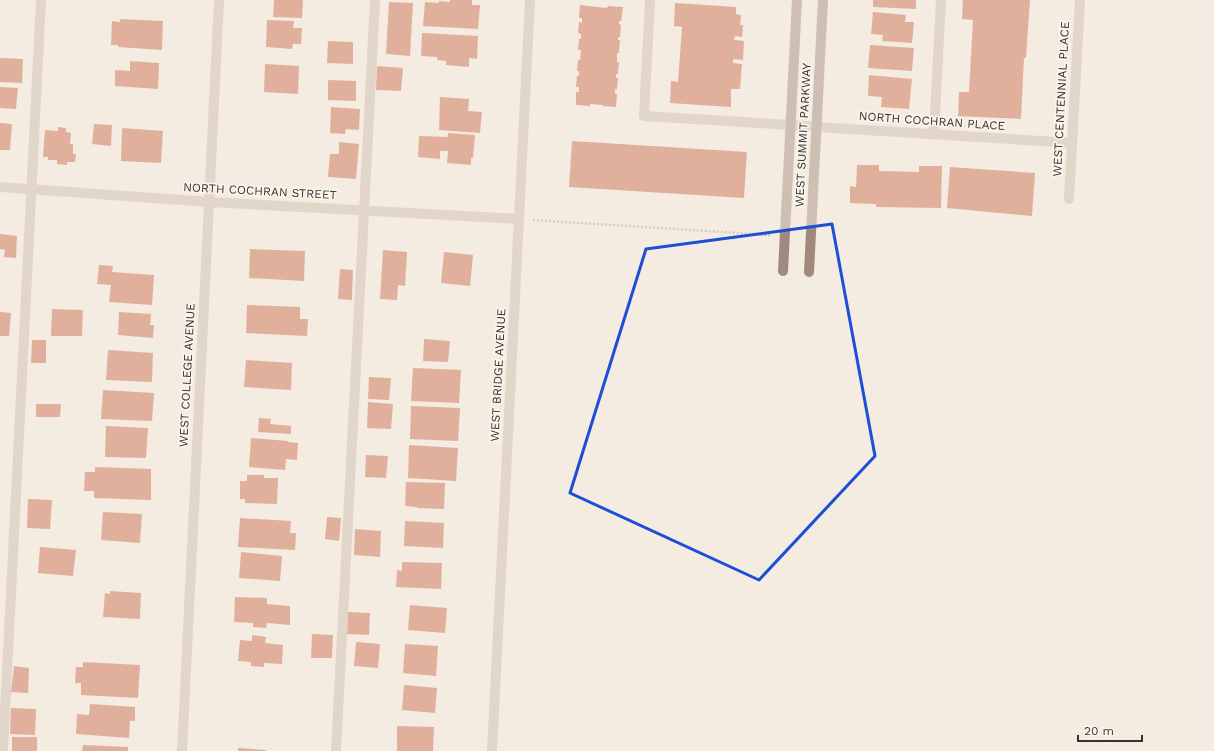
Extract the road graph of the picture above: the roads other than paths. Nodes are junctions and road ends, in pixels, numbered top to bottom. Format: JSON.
{"nodes":[{"id":1,"x":41,"y":0,"type":"edge"},
{"id":2,"x":219,"y":0,"type":"edge"},
{"id":3,"x":375,"y":0,"type":"edge"},
{"id":4,"x":530,"y":0,"type":"edge"},
{"id":5,"x":650,"y":0,"type":"edge"},
{"id":6,"x":797,"y":0,"type":"edge"},
{"id":7,"x":823,"y":0,"type":"edge"},
{"id":8,"x":941,"y":0,"type":"edge"},
{"id":9,"x":1080,"y":0,"type":"edge"},
{"id":10,"x":791,"y":125,"type":"junction"},
{"id":11,"x":817,"y":127,"type":"junction"},
{"id":12,"x":934,"y":134,"type":"junction"},
{"id":13,"x":1072,"y":143,"type":"junction"},
{"id":14,"x":0,"y":187,"type":"edge"},
{"id":15,"x":32,"y":189,"type":"junction"},
{"id":16,"x":1069,"y":199,"type":"dead end"},
{"id":17,"x":209,"y":202,"type":"junction"},
{"id":18,"x":365,"y":210,"type":"junction"},
{"id":19,"x":519,"y":219,"type":"junction"},
{"id":20,"x":783,"y":271,"type":"dead end"},
{"id":21,"x":809,"y":272,"type":"dead end"},
{"id":22,"x":3,"y":751,"type":"edge"},
{"id":23,"x":182,"y":751,"type":"edge"},
{"id":24,"x":336,"y":751,"type":"edge"},
{"id":25,"x":492,"y":751,"type":"edge"}],
"edges":[{"from":1,"to":15,"type":"street"},
{"from":2,"to":17,"type":"street","name":"WEST COLLEGE AVENUE"},
{"from":3,"to":18,"type":"street"},
{"from":4,"to":19,"type":"street","name":"WEST BRIDGE AVENUE"},
{"from":5,"to":10,"type":"street","name":"NORTH COCHRAN PLACE"},
{"from":6,"to":10,"type":"street","name":"WEST SUMMIT PARKWAY"},
{"from":7,"to":11,"type":"street","name":"WEST SUMMIT PARKWAY"},
{"from":8,"to":12,"type":"street"},
{"from":9,"to":13,"type":"street","name":"WEST CENTENNIAL PLACE"},
{"from":10,"to":11,"type":"street","name":"NORTH COCHRAN PLACE"},
{"from":10,"to":20,"type":"street","name":"WEST SUMMIT PARKWAY"},
{"from":11,"to":12,"type":"street","name":"NORTH COCHRAN PLACE"},
{"from":11,"to":21,"type":"street","name":"WEST SUMMIT PARKWAY"},
{"from":12,"to":13,"type":"street","name":"NORTH COCHRAN PLACE"},
{"from":13,"to":16,"type":"street","name":"WEST CENTENNIAL PLACE"},
{"from":14,"to":15,"type":"street","name":"NORTH COCHRAN STREET"},
{"from":15,"to":17,"type":"street","name":"NORTH COCHRAN STREET"},
{"from":15,"to":22,"type":"street"},
{"from":17,"to":18,"type":"street","name":"NORTH COCHRAN STREET"},
{"from":17,"to":23,"type":"street","name":"WEST COLLEGE AVENUE"},
{"from":18,"to":19,"type":"street","name":"NORTH COCHRAN STREET"},
{"from":18,"to":24,"type":"street"},
{"from":19,"to":25,"type":"street","name":"WEST BRIDGE AVENUE"}]}
